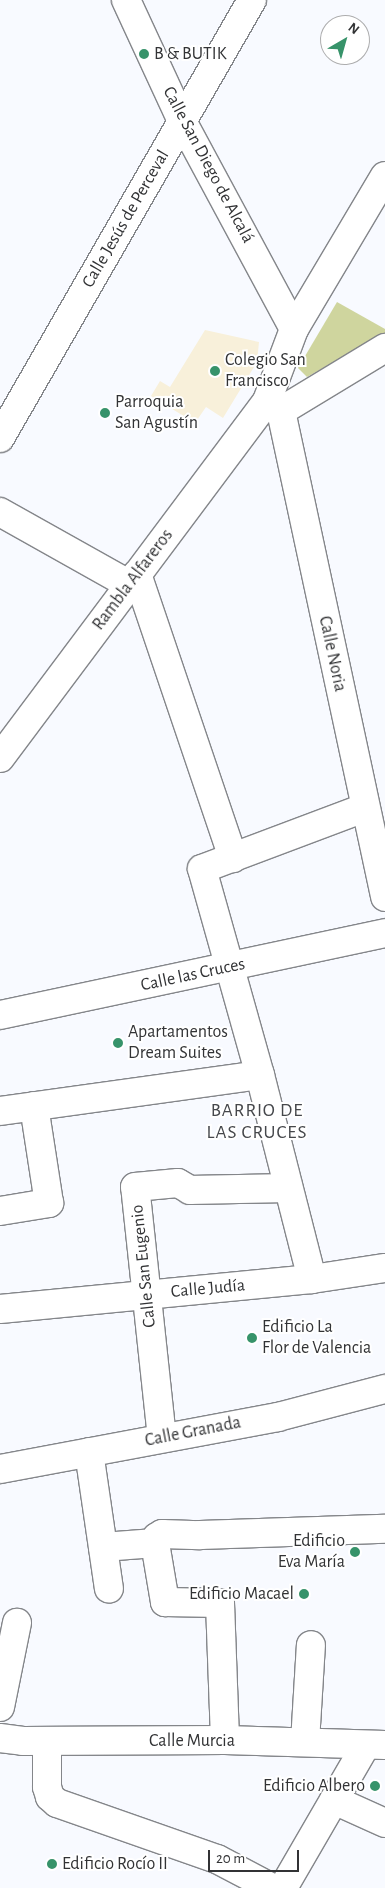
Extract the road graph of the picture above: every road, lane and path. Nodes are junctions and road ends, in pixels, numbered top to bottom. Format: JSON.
{"nodes":[{"id":1,"x":126,"y":0,"type":"edge"},
{"id":2,"x":252,"y":0,"type":"edge"},
{"id":3,"x":182,"y":121,"type":"junction"},
{"id":4,"x":385,"y":176,"type":"edge"},
{"id":5,"x":294,"y":328,"type":"junction"},
{"id":6,"x":385,"y":348,"type":"edge"},
{"id":7,"x":274,"y":406,"type":"junction"},
{"id":8,"x":0,"y":438,"type":"edge"},
{"id":9,"x":0,"y":512,"type":"edge"},
{"id":10,"x":133,"y":580,"type":"junction"},
{"id":11,"x":0,"y":758,"type":"edge"},
{"id":12,"x":364,"y":808,"type":"junction"},
{"id":13,"x":233,"y":858,"type":"junction"},
{"id":14,"x":385,"y":897,"type":"edge"},
{"id":15,"x":385,"y":933,"type":"edge"},
{"id":16,"x":230,"y":968,"type":"junction"},
{"id":17,"x":0,"y":1015,"type":"edge"},
{"id":18,"x":260,"y":1075,"type":"junction"},
{"id":19,"x":34,"y":1106,"type":"junction"},
{"id":20,"x":0,"y":1110,"type":"edge"},
{"id":21,"x":288,"y":1188,"type":"junction"},
{"id":22,"x":0,"y":1211,"type":"edge"},
{"id":23,"x":385,"y":1268,"type":"edge"},
{"id":24,"x":312,"y":1279,"type":"junction"},
{"id":25,"x":147,"y":1294,"type":"junction"},
{"id":26,"x":0,"y":1309,"type":"edge"},
{"id":27,"x":385,"y":1389,"type":"edge"},
{"id":28,"x":162,"y":1438,"type":"junction"},
{"id":29,"x":90,"y":1452,"type":"junction"},
{"id":30,"x":0,"y":1469,"type":"edge"},
{"id":31,"x":385,"y":1529,"type":"edge"},
{"id":32,"x":155,"y":1543,"type":"junction"},
{"id":33,"x":103,"y":1547,"type":"junction"},
{"id":34,"x":109,"y":1590,"type":"dead end"},
{"id":35,"x":17,"y":1623,"type":"dead end"},
{"id":36,"x":311,"y":1645,"type":"dead end"},
{"id":37,"x":0,"y":1707,"type":"edge"},
{"id":38,"x":0,"y":1738,"type":"edge"},
{"id":39,"x":225,"y":1740,"type":"junction"},
{"id":40,"x":47,"y":1741,"type":"junction"},
{"id":41,"x":305,"y":1742,"type":"junction"},
{"id":42,"x":376,"y":1745,"type":"edge"},
{"id":43,"x":334,"y":1800,"type":"junction"},
{"id":44,"x":385,"y":1823,"type":"edge"},
{"id":45,"x":272,"y":1888,"type":"edge"},
{"id":46,"x":283,"y":1888,"type":"edge"}],
"edges":[{"from":1,"to":3,"type":"street","name":"Calle San Diego de Alcalá"},
{"from":2,"to":3,"type":"street","name":"Calle Jesús de Perceval"},
{"from":3,"to":5,"type":"street","name":"Calle San Diego de Alcalá"},
{"from":3,"to":8,"type":"street","name":"Calle Jesús de Perceval"},
{"from":4,"to":5,"type":"street"},
{"from":5,"to":7,"type":"street"},
{"from":6,"to":7,"type":"street"},
{"from":7,"to":10,"type":"street","name":"Rambla Alfareros"},
{"from":7,"to":12,"type":"street","name":"Calle Noria"},
{"from":9,"to":10,"type":"street"},
{"from":10,"to":11,"type":"street","name":"Rambla Alfareros"},
{"from":10,"to":13,"type":"street"},
{"from":12,"to":13,"type":"street"},
{"from":12,"to":14,"type":"street","name":"Calle Noria"},
{"from":13,"to":16,"type":"street"},
{"from":15,"to":16,"type":"street","name":"Calle las Cruces"},
{"from":16,"to":17,"type":"street","name":"Calle las Cruces"},
{"from":16,"to":18,"type":"street"},
{"from":18,"to":19,"type":"street"},
{"from":18,"to":21,"type":"street"},
{"from":19,"to":20,"type":"street"},
{"from":19,"to":22,"type":"street"},
{"from":21,"to":24,"type":"street"},
{"from":21,"to":25,"type":"street","name":"Calle San Eugenio"},
{"from":23,"to":24,"type":"street","name":"Calle Judía"},
{"from":24,"to":25,"type":"street","name":"Calle Judía"},
{"from":25,"to":26,"type":"street","name":"Calle Judía"},
{"from":25,"to":28,"type":"street","name":"Calle San Eugenio"},
{"from":27,"to":28,"type":"street","name":"Calle Granada"},
{"from":28,"to":29,"type":"street","name":"Calle Granada"},
{"from":29,"to":30,"type":"street","name":"Calle Granada"},
{"from":29,"to":33,"type":"street"},
{"from":31,"to":32,"type":"street"},
{"from":32,"to":33,"type":"street"},
{"from":32,"to":39,"type":"street"},
{"from":33,"to":34,"type":"street"},
{"from":35,"to":37,"type":"street"},
{"from":36,"to":41,"type":"street"},
{"from":38,"to":40,"type":"street","name":"Calle Murcia"},
{"from":39,"to":40,"type":"street","name":"Calle Murcia"},
{"from":39,"to":41,"type":"street","name":"Calle Murcia"},
{"from":40,"to":45,"type":"street"},
{"from":41,"to":42,"type":"street","name":"Calle Murcia"},
{"from":42,"to":43,"type":"street"},
{"from":43,"to":44,"type":"street"},
{"from":43,"to":46,"type":"street"}]}
